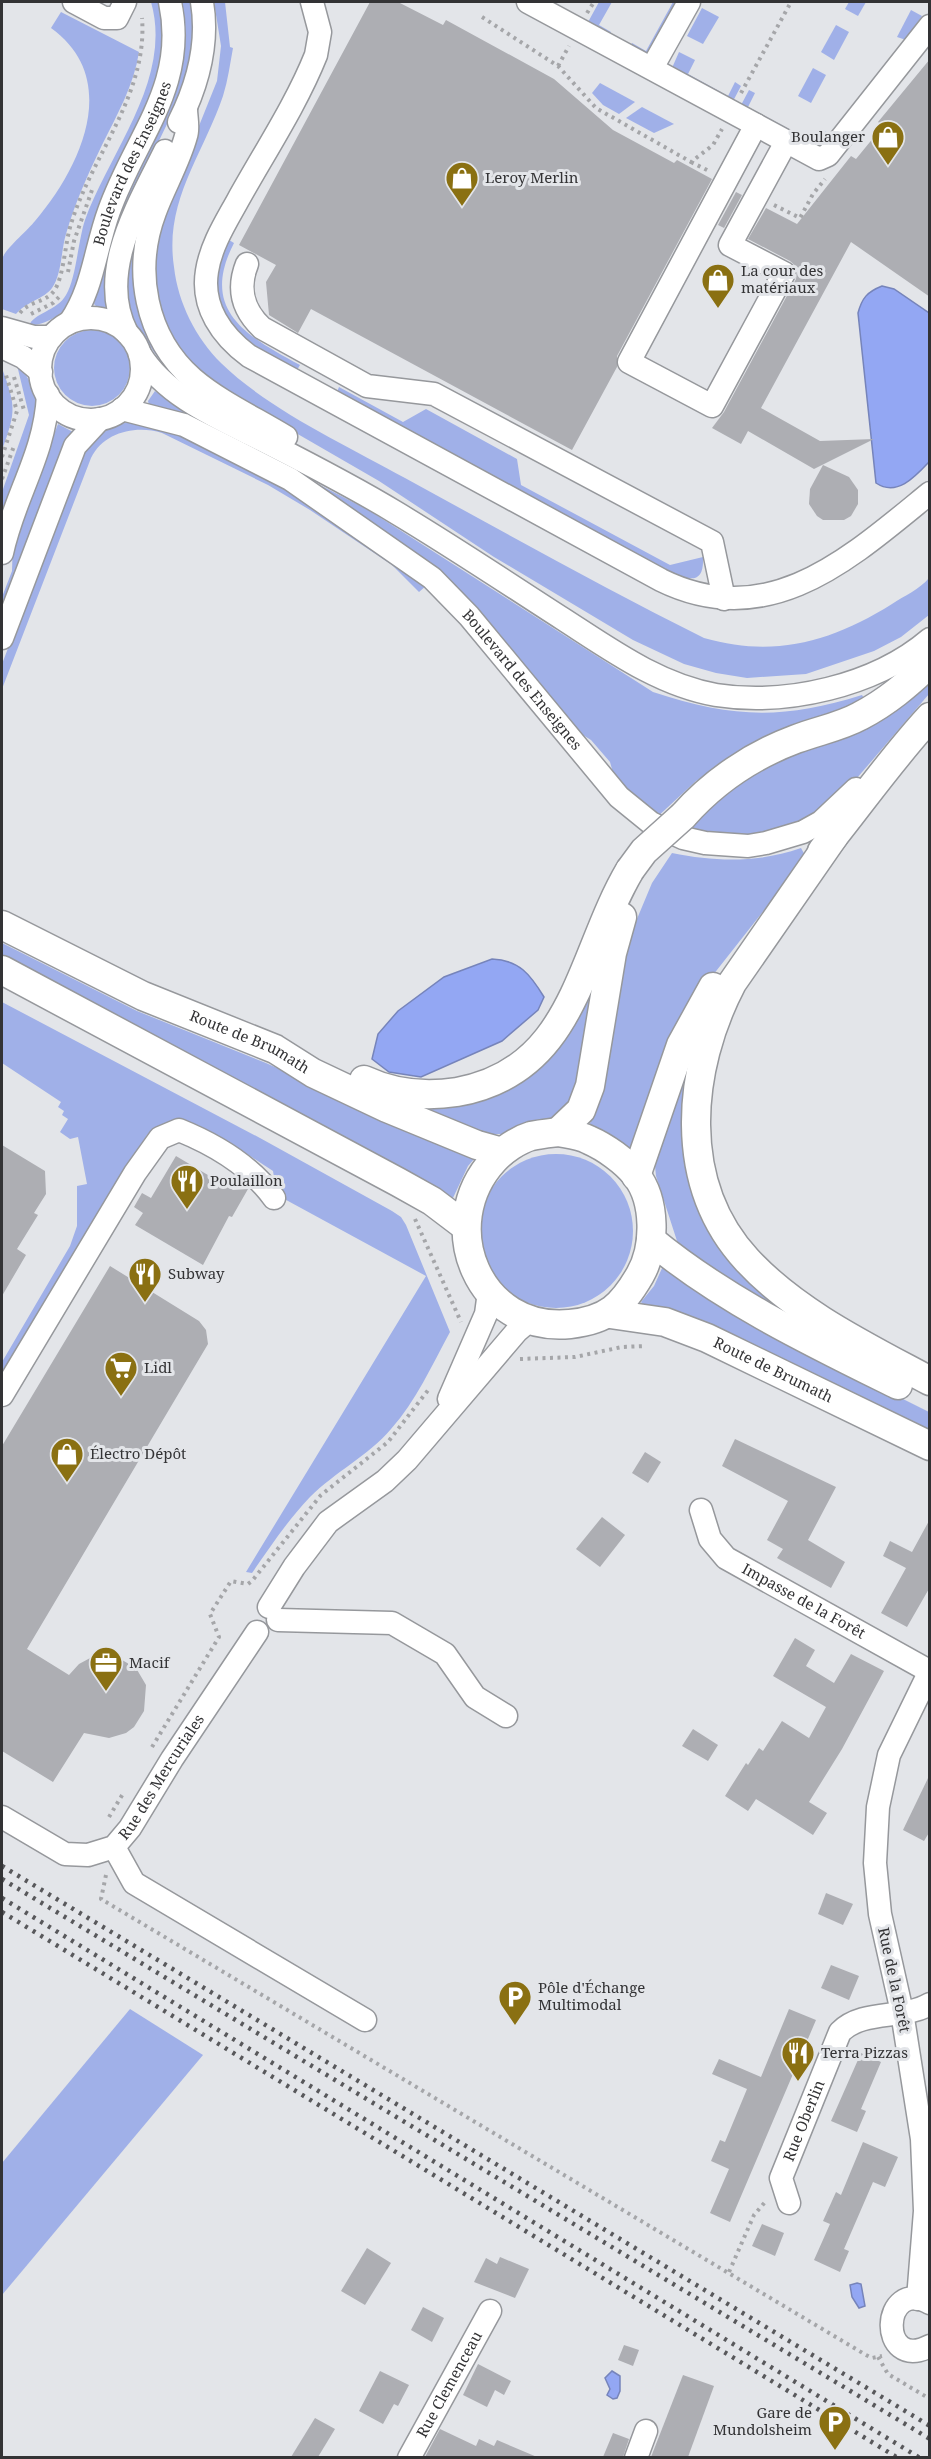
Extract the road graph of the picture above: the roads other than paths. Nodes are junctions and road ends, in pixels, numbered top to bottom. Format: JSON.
{"nodes":[{"id":1,"x":170,"y":2,"type":"edge"},
{"id":2,"x":202,"y":2,"type":"edge"},
{"id":3,"x":312,"y":2,"type":"edge"},
{"id":4,"x":528,"y":2,"type":"edge"},
{"id":5,"x":689,"y":2,"type":"edge"},
{"id":6,"x":90,"y":5,"type":"edge"},
{"id":7,"x":133,"y":6,"type":"edge"},
{"id":8,"x":930,"y":26,"type":"edge"},
{"id":9,"x":652,"y":69,"type":"junction"},
{"id":10,"x":186,"y":109,"type":"junction"},
{"id":11,"x":756,"y":125,"type":"junction"},
{"id":12,"x":786,"y":142,"type":"junction"},
{"id":13,"x":247,"y":264,"type":"dead end"},
{"id":14,"x":70,"y":322,"type":"junction"},
{"id":15,"x":9,"y":324,"type":"edge"},
{"id":16,"x":127,"y":333,"type":"junction"},
{"id":17,"x":51,"y":337,"type":"junction"},
{"id":18,"x":2,"y":354,"type":"edge"},
{"id":19,"x":140,"y":354,"type":"junction"},
{"id":20,"x":327,"y":364,"type":"junction"},
{"id":21,"x":41,"y":372,"type":"junction"},
{"id":22,"x":312,"y":390,"type":"junction"},
{"id":23,"x":48,"y":395,"type":"junction"},
{"id":24,"x":122,"y":409,"type":"junction"},
{"id":25,"x":100,"y":419,"type":"junction"},
{"id":26,"x":354,"y":488,"type":"junction"},
{"id":27,"x":930,"y":493,"type":"edge"},
{"id":28,"x":2,"y":553,"type":"edge"},
{"id":29,"x":724,"y":599,"type":"junction"},
{"id":30,"x":2,"y":638,"type":"edge"},
{"id":31,"x":930,"y":639,"type":"edge"},
{"id":32,"x":930,"y":663,"type":"edge"},
{"id":33,"x":930,"y":717,"type":"edge"},
{"id":34,"x":908,"y":740,"type":"junction"},
{"id":35,"x":834,"y":836,"type":"junction"},
{"id":36,"x":635,"y":873,"type":"junction"},
{"id":37,"x":2,"y":925,"type":"edge"},
{"id":38,"x":2,"y":970,"type":"edge"},
{"id":39,"x":275,"y":1049,"type":"junction"},
{"id":40,"x":558,"y":1132,"type":"junction"},
{"id":41,"x":502,"y":1152,"type":"junction"},
{"id":42,"x":636,"y":1176,"type":"junction"},
{"id":43,"x":274,"y":1198,"type":"dead end"},
{"id":44,"x":465,"y":1226,"type":"junction"},
{"id":45,"x":651,"y":1240,"type":"junction"},
{"id":46,"x":489,"y":1292,"type":"junction"},
{"id":47,"x":610,"y":1314,"type":"junction"},
{"id":48,"x":530,"y":1320,"type":"junction"},
{"id":49,"x":930,"y":1381,"type":"edge"},
{"id":50,"x":2,"y":1395,"type":"edge"},
{"id":51,"x":930,"y":1401,"type":"edge"},
{"id":52,"x":430,"y":1432,"type":"junction"},
{"id":53,"x":930,"y":1446,"type":"edge"},
{"id":54,"x":701,"y":1510,"type":"dead end"},
{"id":55,"x":273,"y":1614,"type":"junction"},
{"id":56,"x":929,"y":1671,"type":"edge"},
{"id":57,"x":507,"y":1716,"type":"dead end"},
{"id":58,"x":2,"y":1817,"type":"edge"},
{"id":59,"x":114,"y":1846,"type":"junction"},
{"id":60,"x":930,"y":2004,"type":"edge"},
{"id":61,"x":902,"y":2012,"type":"junction"},
{"id":62,"x":364,"y":2020,"type":"dead end"},
{"id":63,"x":789,"y":2203,"type":"dead end"},
{"id":64,"x":924,"y":2301,"type":"edge"},
{"id":65,"x":490,"y":2311,"type":"dead end"},
{"id":66,"x":929,"y":2347,"type":"edge"},
{"id":67,"x":646,"y":2431,"type":"dead end"},
{"id":68,"x":409,"y":2457,"type":"edge"},
{"id":69,"x":636,"y":2457,"type":"edge"}],
"edges":[{"from":1,"to":14,"type":"street","name":"Boulevard des Enseignes"},
{"from":2,"to":10,"type":"street","name":"Boulevard des Enseignes"},
{"from":3,"to":22,"type":"street"},
{"from":4,"to":9,"type":"street"},
{"from":5,"to":9,"type":"street"},
{"from":6,"to":7,"type":"street"},
{"from":8,"to":12,"type":"street"},
{"from":9,"to":11,"type":"street"},
{"from":10,"to":16,"type":"street","name":"Boulevard des Enseignes"},
{"from":10,"to":26,"type":"street"},
{"from":11,"to":12,"type":"street"},
{"from":11,"to":12,"type":"street"},
{"from":13,"to":20,"type":"street"},
{"from":14,"to":16,"type":"street"},
{"from":14,"to":17,"type":"street"},
{"from":15,"to":17,"type":"street"},
{"from":16,"to":19,"type":"street"},
{"from":17,"to":21,"type":"street"},
{"from":18,"to":21,"type":"street"},
{"from":19,"to":24,"type":"street"},
{"from":19,"to":26,"type":"street"},
{"from":20,"to":22,"type":"street"},
{"from":20,"to":29,"type":"street"},
{"from":21,"to":23,"type":"street"},
{"from":22,"to":29,"type":"street"},
{"from":23,"to":25,"type":"street"},
{"from":23,"to":28,"type":"street"},
{"from":24,"to":25,"type":"street"},
{"from":24,"to":34,"type":"street","name":"Boulevard des Enseignes"},
{"from":25,"to":30,"type":"street"},
{"from":26,"to":31,"type":"street"},
{"from":27,"to":29,"type":"street"},
{"from":32,"to":36,"type":"main road","bridge":true},
{"from":33,"to":34,"type":"main road"},
{"from":34,"to":35,"type":"main road"},
{"from":35,"to":42,"type":"main road"},
{"from":35,"to":49,"type":"main road"},
{"from":36,"to":39,"type":"main road"},
{"from":36,"to":40,"type":"main road"},
{"from":37,"to":39,"type":"main road","name":"Route de Brumath"},
{"from":38,"to":44,"type":"main road"},
{"from":39,"to":41,"type":"main road","name":"Route de Brumath"},
{"from":40,"to":41,"type":"main road"},
{"from":40,"to":42,"type":"main road"},
{"from":41,"to":44,"type":"main road"},
{"from":42,"to":45,"type":"main road"},
{"from":43,"to":50,"type":"street"},
{"from":44,"to":46,"type":"main road"},
{"from":45,"to":47,"type":"main road"},
{"from":45,"to":51,"type":"main road"},
{"from":46,"to":48,"type":"main road"},
{"from":46,"to":52,"type":"street"},
{"from":47,"to":48,"type":"main road"},
{"from":47,"to":53,"type":"main road","name":"Route de Brumath"},
{"from":48,"to":52,"type":"street"},
{"from":52,"to":55,"type":"street"},
{"from":54,"to":56,"type":"street","name":"Impasse de la Forêt"},
{"from":55,"to":57,"type":"street"},
{"from":55,"to":59,"type":"street","name":"Rue des Mercuriales"},
{"from":56,"to":61,"type":"street","name":"Rue de la Forêt"},
{"from":58,"to":59,"type":"street","name":"Rue des Mercuriales"},
{"from":59,"to":62,"type":"street"},
{"from":60,"to":61,"type":"street","name":"Rue Oberlin"},
{"from":61,"to":63,"type":"street","name":"Rue Oberlin"},
{"from":61,"to":64,"type":"street","name":"Rue de la Forêt"},
{"from":64,"to":66,"type":"street"},
{"from":65,"to":68,"type":"street","name":"Rue Clemenceau"},
{"from":67,"to":69,"type":"street"}]}
